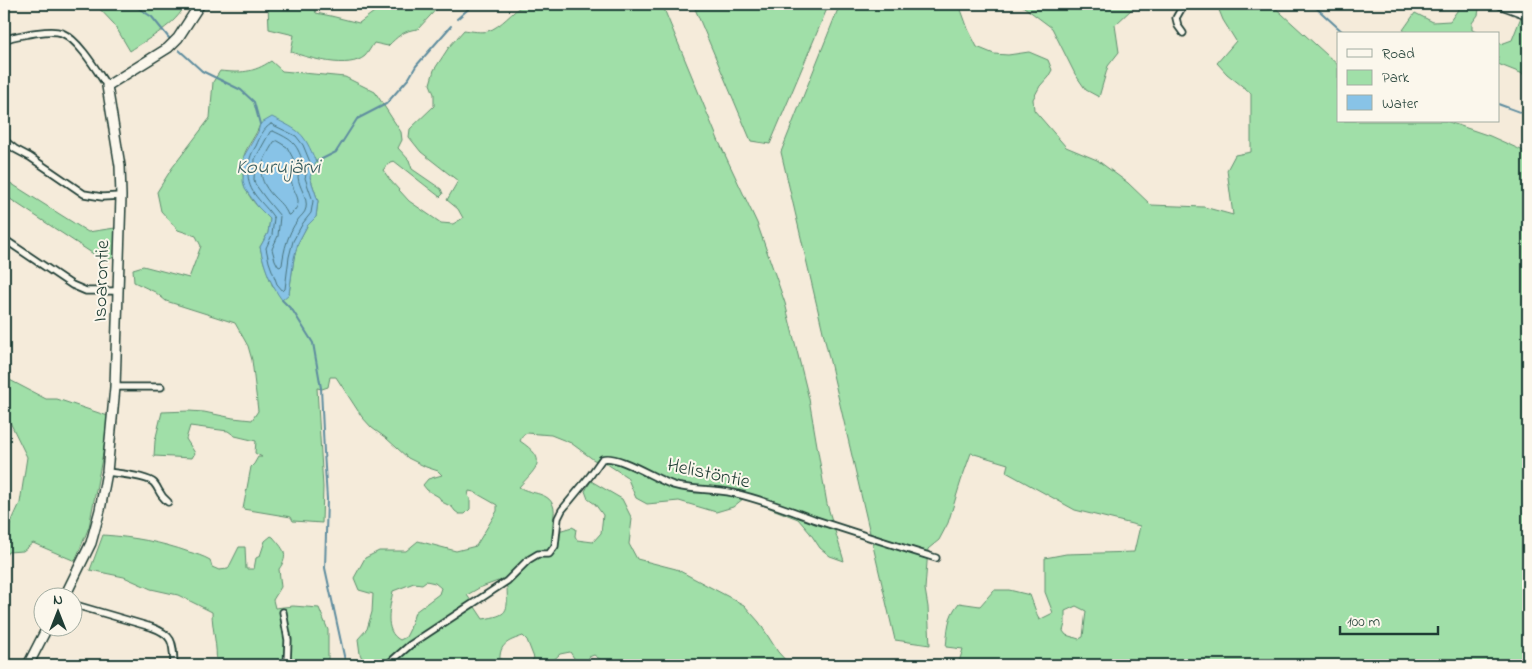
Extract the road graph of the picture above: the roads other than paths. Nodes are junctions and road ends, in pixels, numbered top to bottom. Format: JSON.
{"nodes":[{"id":1,"x":200,"y":4,"type":"edge"},
{"id":2,"x":1184,"y":4,"type":"edge"},
{"id":3,"x":1501,"y":4,"type":"edge"},
{"id":4,"x":1528,"y":14,"type":"edge"},
{"id":5,"x":1183,"y":33,"type":"dead end"},
{"id":6,"x":4,"y":40,"type":"edge"},
{"id":7,"x":4,"y":47,"type":"edge"},
{"id":8,"x":4,"y":72,"type":"edge"},
{"id":9,"x":107,"y":86,"type":"junction"},
{"id":10,"x":4,"y":138,"type":"edge"},
{"id":11,"x":120,"y":196,"type":"junction"},
{"id":12,"x":4,"y":239,"type":"edge"},
{"id":13,"x":117,"y":292,"type":"junction"},
{"id":14,"x":115,"y":386,"type":"junction"},
{"id":15,"x":161,"y":387,"type":"dead end"},
{"id":16,"x":107,"y":472,"type":"junction"},
{"id":17,"x":168,"y":502,"type":"dead end"},
{"id":18,"x":936,"y":558,"type":"dead end"},
{"id":19,"x":70,"y":586,"type":"edge"},
{"id":20,"x":82,"y":607,"type":"edge"},
{"id":21,"x":282,"y":612,"type":"dead end"},
{"id":22,"x":44,"y":636,"type":"edge"},
{"id":23,"x":31,"y":664,"type":"edge"},
{"id":24,"x":174,"y":665,"type":"edge"},
{"id":25,"x":287,"y":665,"type":"edge"},
{"id":26,"x":387,"y":665,"type":"edge"}],
"edges":[{"from":1,"to":9,"type":"street"},
{"from":2,"to":5,"type":"street"},
{"from":3,"to":4,"type":"street"},
{"from":6,"to":9,"type":"street"},
{"from":7,"to":8,"type":"street"},
{"from":9,"to":11,"type":"street","name":"Isoarontie"},
{"from":10,"to":11,"type":"street"},
{"from":11,"to":13,"type":"street","name":"Isoarontie"},
{"from":12,"to":13,"type":"street"},
{"from":13,"to":14,"type":"street","name":"Isoarontie"},
{"from":14,"to":15,"type":"street"},
{"from":14,"to":16,"type":"street","name":"Isoarontie"},
{"from":16,"to":17,"type":"street"},
{"from":16,"to":19,"type":"street","name":"Isoarontie"},
{"from":18,"to":26,"type":"street","name":"Helistöntie"},
{"from":20,"to":24,"type":"street"},
{"from":21,"to":25,"type":"street"},
{"from":22,"to":23,"type":"street"}]}
